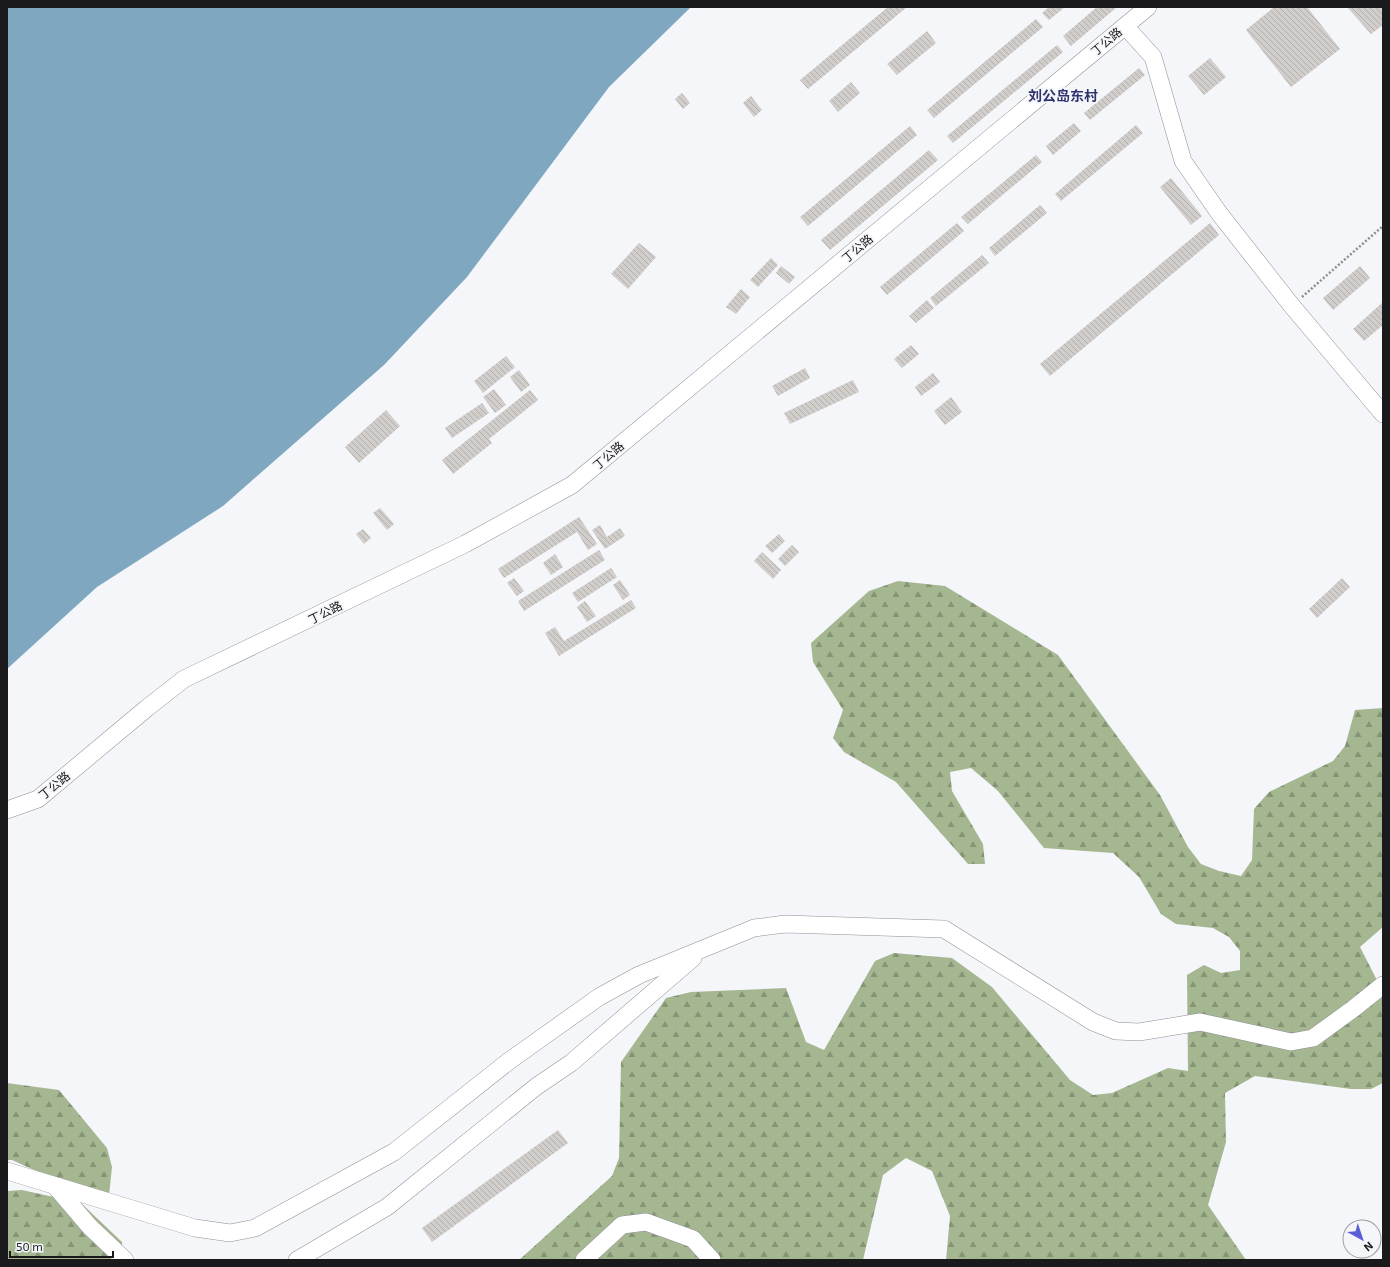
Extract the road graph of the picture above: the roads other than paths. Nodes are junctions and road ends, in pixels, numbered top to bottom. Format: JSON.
{"nodes":[{"id":1,"x":1148,"y":7,"type":"edge"},
{"id":2,"x":1125,"y":26,"type":"junction"},
{"id":3,"x":1383,"y":414,"type":"edge"},
{"id":4,"x":7,"y":810,"type":"edge"},
{"id":5,"x":704,"y":948,"type":"junction"},
{"id":6,"x":1383,"y":985,"type":"edge"},
{"id":7,"x":7,"y":1171,"type":"edge"},
{"id":8,"x":55,"y":1186,"type":"junction"},
{"id":9,"x":125,"y":1260,"type":"edge"},
{"id":10,"x":297,"y":1260,"type":"edge"},
{"id":11,"x":584,"y":1260,"type":"edge"},
{"id":12,"x":712,"y":1260,"type":"edge"}],
"edges":[{"from":1,"to":2,"type":"street","name":"丁公路"},
{"from":2,"to":3,"type":"street"},
{"from":2,"to":4,"type":"street","name":"丁公路"},
{"from":5,"to":6,"type":"street"},
{"from":5,"to":8,"type":"street"},
{"from":5,"to":10,"type":"street"},
{"from":7,"to":8,"type":"street"},
{"from":8,"to":9,"type":"street"},
{"from":11,"to":12,"type":"street"}]}
